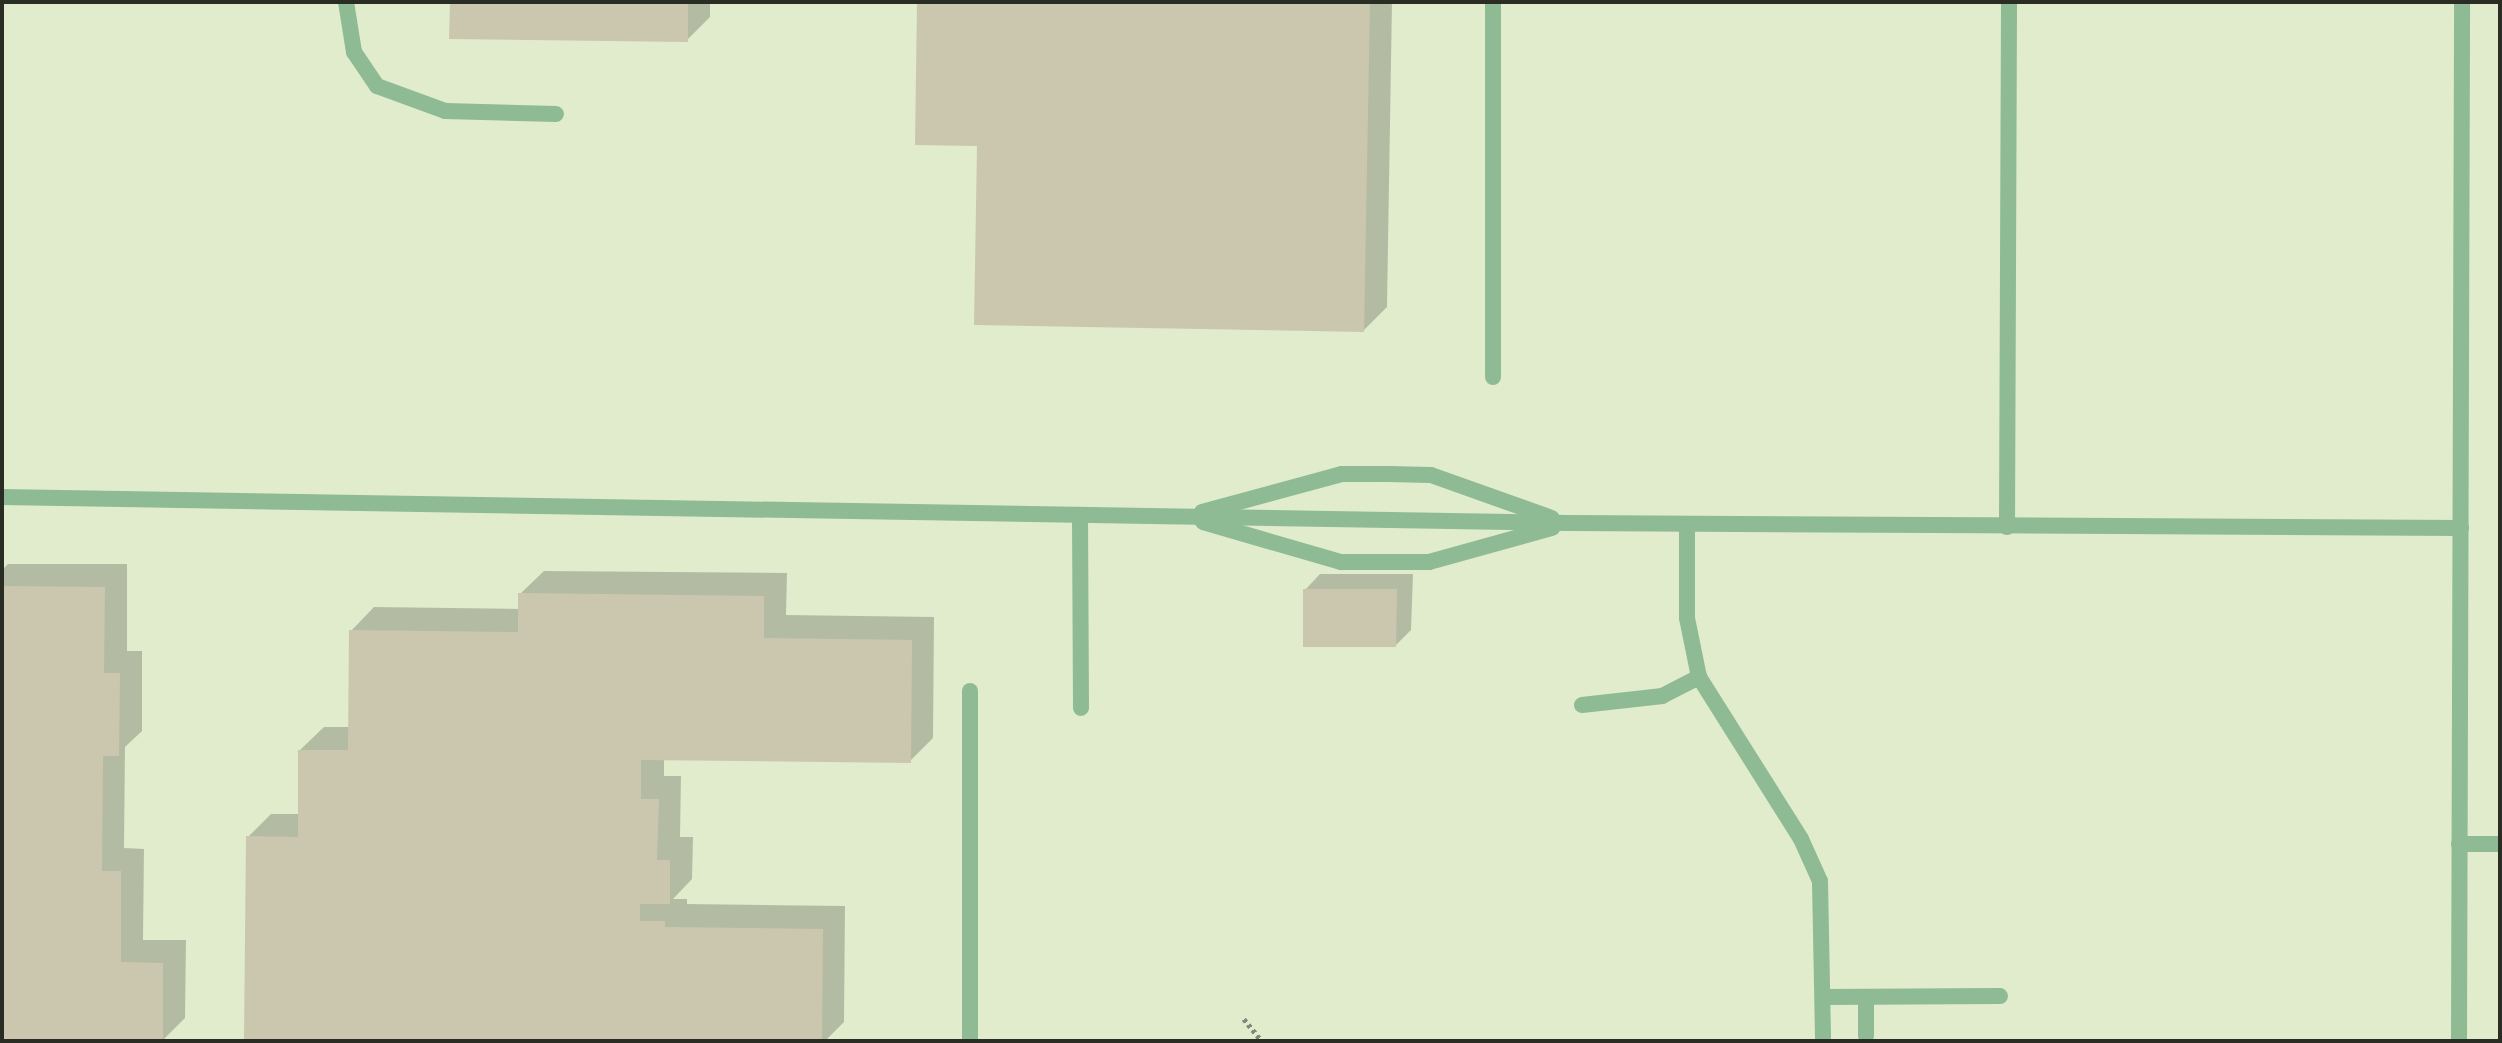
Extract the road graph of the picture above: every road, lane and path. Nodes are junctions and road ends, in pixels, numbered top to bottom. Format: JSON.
{"nodes":[{"id":1,"x":346,"y":2,"type":"edge"},
{"id":2,"x":1493,"y":2,"type":"edge"},
{"id":3,"x":2009,"y":2,"type":"edge"},
{"id":4,"x":2462,"y":2,"type":"edge"},
{"id":5,"x":556,"y":114,"type":"dead end"},
{"id":6,"x":1493,"y":377,"type":"dead end"},
{"id":7,"x":2,"y":497,"type":"edge"},
{"id":8,"x":1080,"y":515,"type":"junction"},
{"id":9,"x":1184,"y":517,"type":"junction"},
{"id":10,"x":1568,"y":523,"type":"junction"},
{"id":11,"x":1687,"y":524,"type":"junction"},
{"id":12,"x":2007,"y":527,"type":"junction"},
{"id":13,"x":2461,"y":528,"type":"junction"},
{"id":14,"x":1699,"y":677,"type":"junction"},
{"id":15,"x":970,"y":691,"type":"dead end"},
{"id":16,"x":1582,"y":705,"type":"dead end"},
{"id":17,"x":1082,"y":708,"type":"dead end"},
{"id":18,"x":2459,"y":844,"type":"junction"},
{"id":19,"x":2500,"y":844,"type":"edge"},
{"id":20,"x":2000,"y":996,"type":"dead end"},
{"id":21,"x":1823,"y":997,"type":"junction"},
{"id":22,"x":1866,"y":997,"type":"junction"},
{"id":23,"x":1244,"y":1018,"type":"dead end"},
{"id":24,"x":1866,"y":1036,"type":"dead end"},
{"id":25,"x":970,"y":1041,"type":"edge"},
{"id":26,"x":1262,"y":1041,"type":"edge"},
{"id":27,"x":1824,"y":1041,"type":"edge"},
{"id":28,"x":2459,"y":1041,"type":"edge"}],
"edges":[{"from":1,"to":5,"type":"lane"},
{"from":2,"to":6,"type":"lane"},
{"from":3,"to":12,"type":"lane"},
{"from":4,"to":13,"type":"lane"},
{"from":7,"to":8,"type":"lane"},
{"from":8,"to":9,"type":"lane"},
{"from":8,"to":17,"type":"lane"},
{"from":9,"to":10,"type":"lane"},
{"from":9,"to":10,"type":"lane"},
{"from":9,"to":10,"type":"lane"},
{"from":10,"to":11,"type":"lane"},
{"from":11,"to":12,"type":"lane"},
{"from":11,"to":14,"type":"lane"},
{"from":12,"to":13,"type":"lane"},
{"from":13,"to":18,"type":"lane"},
{"from":14,"to":16,"type":"lane"},
{"from":14,"to":21,"type":"lane"},
{"from":15,"to":25,"type":"lane"},
{"from":18,"to":19,"type":"lane"},
{"from":18,"to":28,"type":"lane"},
{"from":20,"to":22,"type":"lane"},
{"from":21,"to":22,"type":"lane"},
{"from":21,"to":27,"type":"lane"},
{"from":22,"to":24,"type":"lane"},
{"from":23,"to":26,"type":"path"}]}
